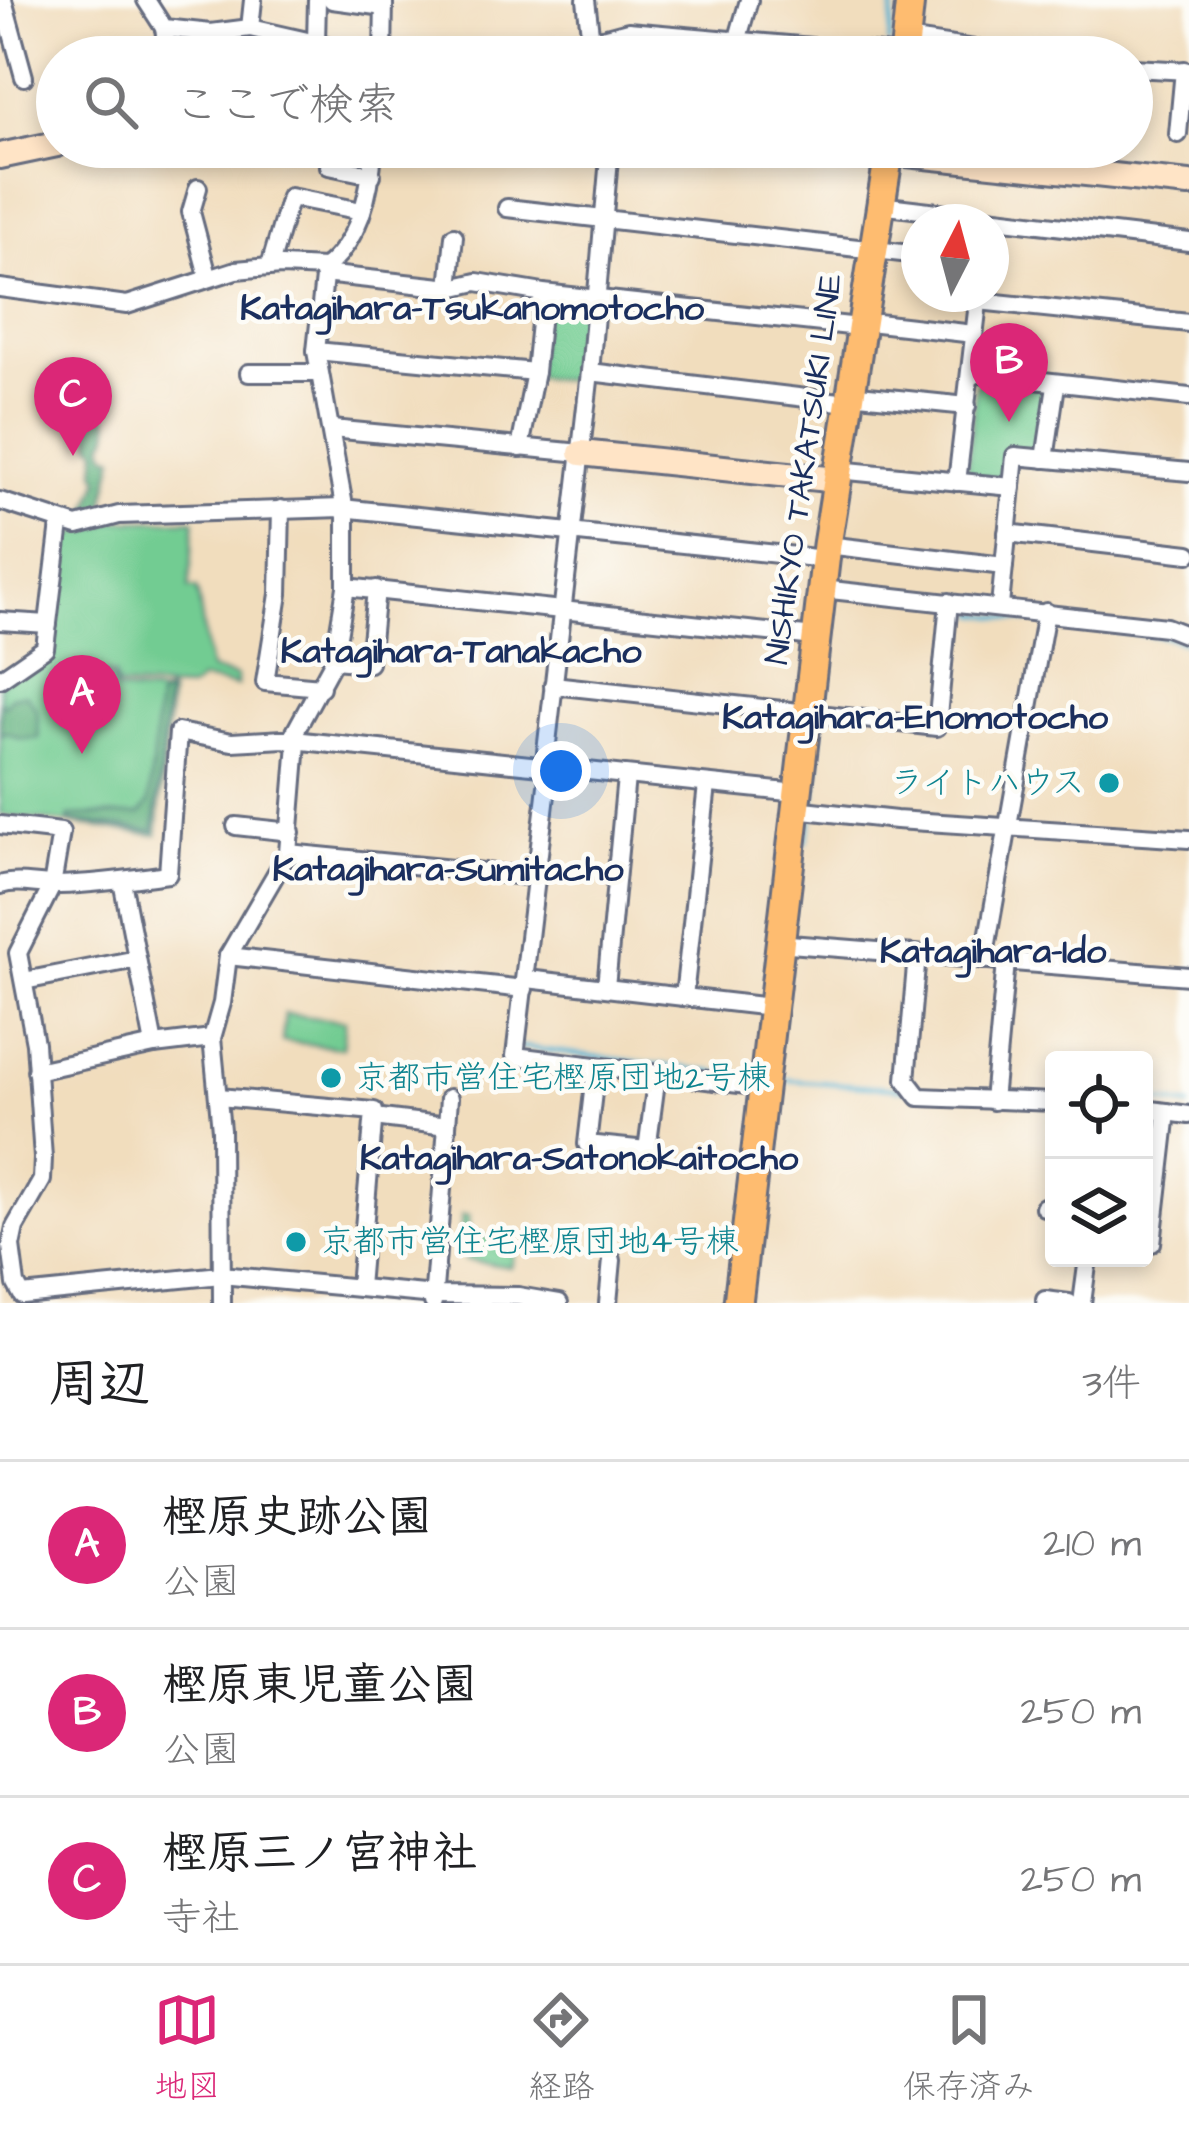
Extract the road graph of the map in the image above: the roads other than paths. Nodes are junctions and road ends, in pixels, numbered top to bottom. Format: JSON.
{"nodes":[{"id":1,"x":3,"y":0,"type":"edge"},
{"id":2,"x":146,"y":0,"type":"edge"},
{"id":3,"x":253,"y":0,"type":"edge"},
{"id":4,"x":317,"y":0,"type":"edge"},
{"id":5,"x":332,"y":0,"type":"edge"},
{"id":6,"x":586,"y":0,"type":"edge"},
{"id":7,"x":749,"y":0,"type":"edge"},
{"id":8,"x":910,"y":0,"type":"edge"},
{"id":9,"x":384,"y":4,"type":"edge"},
{"id":10,"x":164,"y":28,"type":"junction"},
{"id":11,"x":250,"y":28,"type":"junction"},
{"id":12,"x":165,"y":36,"type":"edge"},
{"id":13,"x":283,"y":36,"type":"edge"},
{"id":14,"x":316,"y":36,"type":"edge"},
{"id":15,"x":382,"y":36,"type":"edge"},
{"id":16,"x":590,"y":36,"type":"edge"},
{"id":17,"x":610,"y":36,"type":"edge"},
{"id":18,"x":707,"y":36,"type":"edge"},
{"id":19,"x":739,"y":36,"type":"edge"},
{"id":20,"x":906,"y":36,"type":"edge"},
{"id":21,"x":1153,"y":69,"type":"edge"},
{"id":22,"x":1187,"y":71,"type":"edge"},
{"id":23,"x":24,"y":77,"type":"dead end"},
{"id":24,"x":1178,"y":134,"type":"dead end"},
{"id":25,"x":36,"y":149,"type":"edge"},
{"id":26,"x":0,"y":156,"type":"edge"},
{"id":27,"x":338,"y":168,"type":"edge"},
{"id":28,"x":372,"y":168,"type":"edge"},
{"id":29,"x":608,"y":168,"type":"edge"},
{"id":30,"x":886,"y":168,"type":"edge"},
{"id":31,"x":1052,"y":168,"type":"edge"},
{"id":32,"x":372,"y":175,"type":"junction"},
{"id":33,"x":1189,"y":184,"type":"edge"},
{"id":34,"x":200,"y":195,"type":"dead end"},
{"id":35,"x":878,"y":205,"type":"junction"},
{"id":36,"x":507,"y":208,"type":"dead end"},
{"id":37,"x":901,"y":208,"type":"edge"},
{"id":38,"x":362,"y":212,"type":"junction"},
{"id":39,"x":604,"y":218,"type":"junction"},
{"id":40,"x":1009,"y":223,"type":"edge"},
{"id":41,"x":454,"y":236,"type":"dead end"},
{"id":42,"x":1189,"y":242,"type":"edge"},
{"id":43,"x":872,"y":249,"type":"junction"},
{"id":44,"x":901,"y":253,"type":"edge"},
{"id":45,"x":270,"y":266,"type":"junction"},
{"id":46,"x":324,"y":271,"type":"junction"},
{"id":47,"x":208,"y":276,"type":"junction"},
{"id":48,"x":0,"y":288,"type":"edge"},
{"id":49,"x":449,"y":288,"type":"junction"},
{"id":50,"x":544,"y":293,"type":"junction"},
{"id":51,"x":597,"y":298,"type":"junction"},
{"id":52,"x":1009,"y":301,"type":"edge"},
{"id":53,"x":976,"y":312,"type":"edge"},
{"id":54,"x":1189,"y":323,"type":"edge"},
{"id":55,"x":860,"y":324,"type":"junction"},
{"id":56,"x":974,"y":334,"type":"junction"},
{"id":57,"x":316,"y":351,"type":"junction"},
{"id":58,"x":535,"y":372,"type":"junction"},
{"id":59,"x":590,"y":372,"type":"junction"},
{"id":60,"x":249,"y":373,"type":"dead end"},
{"id":61,"x":319,"y":373,"type":"junction"},
{"id":62,"x":970,"y":373,"type":"junction"},
{"id":63,"x":1056,"y":385,"type":"junction"},
{"id":64,"x":849,"y":398,"type":"junction"},
{"id":65,"x":1189,"y":398,"type":"edge"},
{"id":66,"x":967,"y":406,"type":"junction"},
{"id":67,"x":332,"y":429,"type":"junction"},
{"id":68,"x":520,"y":448,"type":"junction"},
{"id":69,"x":581,"y":453,"type":"junction"},
{"id":70,"x":1045,"y":459,"type":"junction"},
{"id":71,"x":1189,"y":472,"type":"edge"},
{"id":72,"x":837,"y":475,"type":"junction"},
{"id":73,"x":958,"y":482,"type":"junction"},
{"id":74,"x":1012,"y":487,"type":"junction"},
{"id":75,"x":0,"y":501,"type":"edge"},
{"id":76,"x":342,"y":508,"type":"junction"},
{"id":77,"x":281,"y":509,"type":"junction"},
{"id":78,"x":60,"y":524,"type":"junction"},
{"id":79,"x":571,"y":531,"type":"junction"},
{"id":80,"x":1007,"y":532,"type":"junction"},
{"id":81,"x":826,"y":552,"type":"junction"},
{"id":82,"x":1189,"y":554,"type":"edge"},
{"id":83,"x":1004,"y":566,"type":"junction"},
{"id":84,"x":346,"y":587,"type":"junction"},
{"id":85,"x":376,"y":589,"type":"junction"},
{"id":86,"x":821,"y":589,"type":"junction"},
{"id":87,"x":1000,"y":606,"type":"junction"},
{"id":88,"x":949,"y":608,"type":"junction"},
{"id":89,"x":563,"y":609,"type":"junction"},
{"id":90,"x":1046,"y":612,"type":"junction"},
{"id":91,"x":0,"y":620,"type":"edge"},
{"id":92,"x":48,"y":624,"type":"junction"},
{"id":93,"x":1189,"y":636,"type":"edge"},
{"id":94,"x":815,"y":637,"type":"junction"},
{"id":95,"x":334,"y":660,"type":"junction"},
{"id":96,"x":0,"y":679,"type":"edge"},
{"id":97,"x":554,"y":685,"type":"junction"},
{"id":98,"x":321,"y":687,"type":"junction"},
{"id":99,"x":806,"y":715,"type":"junction"},
{"id":100,"x":293,"y":742,"type":"junction"},
{"id":101,"x":547,"y":769,"type":"junction"},
{"id":102,"x":626,"y":777,"type":"junction"},
{"id":103,"x":707,"y":785,"type":"junction"},
{"id":104,"x":805,"y":806,"type":"junction"},
{"id":105,"x":0,"y":824,"type":"edge"},
{"id":106,"x":236,"y":826,"type":"dead end"},
{"id":107,"x":1010,"y":826,"type":"junction"},
{"id":108,"x":290,"y":832,"type":"junction"},
{"id":109,"x":1188,"y":834,"type":"edge"},
{"id":110,"x":288,"y":853,"type":"junction"},
{"id":111,"x":536,"y":877,"type":"junction"},
{"id":112,"x":122,"y":881,"type":"junction"},
{"id":113,"x":0,"y":885,"type":"edge"},
{"id":114,"x":52,"y":886,"type":"junction"},
{"id":115,"x":777,"y":943,"type":"junction"},
{"id":116,"x":917,"y":955,"type":"junction"},
{"id":117,"x":228,"y":956,"type":"junction"},
{"id":118,"x":137,"y":959,"type":"junction"},
{"id":119,"x":984,"y":960,"type":"junction"},
{"id":120,"x":1006,"y":962,"type":"junction"},
{"id":121,"x":1189,"y":976,"type":"edge"},
{"id":122,"x":24,"y":981,"type":"junction"},
{"id":123,"x":525,"y":984,"type":"junction"},
{"id":124,"x":606,"y":987,"type":"junction"},
{"id":125,"x":684,"y":997,"type":"junction"},
{"id":126,"x":771,"y":1007,"type":"junction"},
{"id":127,"x":212,"y":1038,"type":"junction"},
{"id":128,"x":154,"y":1046,"type":"junction"},
{"id":129,"x":596,"y":1066,"type":"junction"},
{"id":130,"x":36,"y":1071,"type":"junction"},
{"id":131,"x":657,"y":1074,"type":"junction"},
{"id":132,"x":763,"y":1088,"type":"junction"},
{"id":133,"x":219,"y":1097,"type":"junction"},
{"id":134,"x":449,"y":1097,"type":"dead end"},
{"id":135,"x":993,"y":1102,"type":"junction"},
{"id":136,"x":1045,"y":1102,"type":"edge"},
{"id":137,"x":1153,"y":1110,"type":"edge"},
{"id":138,"x":1167,"y":1112,"type":"junction"},
{"id":139,"x":1189,"y":1115,"type":"edge"},
{"id":140,"x":374,"y":1118,"type":"junction"},
{"id":141,"x":447,"y":1126,"type":"junction"},
{"id":142,"x":1155,"y":1243,"type":"edge"},
{"id":143,"x":613,"y":1260,"type":"dead end"},
{"id":144,"x":1087,"y":1267,"type":"edge"},
{"id":145,"x":221,"y":1275,"type":"junction"},
{"id":146,"x":359,"y":1287,"type":"junction"},
{"id":147,"x":20,"y":1299,"type":"edge"},
{"id":148,"x":434,"y":1299,"type":"edge"},
{"id":149,"x":528,"y":1300,"type":"edge"},
{"id":150,"x":1045,"y":1300,"type":"dead end"},
{"id":151,"x":222,"y":1303,"type":"edge"},
{"id":152,"x":559,"y":1303,"type":"edge"},
{"id":153,"x":608,"y":1303,"type":"edge"},
{"id":154,"x":738,"y":1303,"type":"edge"},
{"id":155,"x":1070,"y":1303,"type":"edge"},
{"id":156,"x":1082,"y":1303,"type":"edge"}],
"edges":[{"from":1,"to":23,"type":"street"},
{"from":2,"to":10,"type":"street"},
{"from":3,"to":11,"type":"street"},
{"from":4,"to":14,"type":"street"},
{"from":5,"to":9,"type":"street"},
{"from":6,"to":16,"type":"street"},
{"from":7,"to":19,"type":"street"},
{"from":8,"to":20,"type":"main road"},
{"from":9,"to":15,"type":"street"},
{"from":10,"to":11,"type":"street"},
{"from":10,"to":12,"type":"street"},
{"from":11,"to":13,"type":"street"},
{"from":17,"to":18,"type":"street"},
{"from":21,"to":22,"type":"street"},
{"from":22,"to":24,"type":"street"},
{"from":25,"to":26,"type":"street"},
{"from":27,"to":32,"type":"street"},
{"from":28,"to":32,"type":"street"},
{"from":29,"to":39,"type":"street"},
{"from":30,"to":35,"type":"main road","name":"NISHIKYO TAKATSUKI LINE"},
{"from":31,"to":33,"type":"street"},
{"from":32,"to":38,"type":"street"},
{"from":34,"to":47,"type":"street"},
{"from":35,"to":37,"type":"street"},
{"from":35,"to":43,"type":"main road","name":"NISHIKYO TAKATSUKI LINE"},
{"from":36,"to":39,"type":"street"},
{"from":38,"to":45,"type":"street"},
{"from":38,"to":46,"type":"street"},
{"from":39,"to":43,"type":"street"},
{"from":39,"to":51,"type":"street"},
{"from":40,"to":42,"type":"street"},
{"from":41,"to":49,"type":"street"},
{"from":43,"to":44,"type":"street"},
{"from":43,"to":55,"type":"main road","name":"NISHIKYO TAKATSUKI LINE"},
{"from":45,"to":46,"type":"street"},
{"from":45,"to":47,"type":"street"},
{"from":46,"to":49,"type":"street"},
{"from":46,"to":57,"type":"street"},
{"from":47,"to":48,"type":"street"},
{"from":49,"to":50,"type":"street"},
{"from":50,"to":51,"type":"street"},
{"from":50,"to":58,"type":"street"},
{"from":51,"to":55,"type":"street"},
{"from":51,"to":59,"type":"street"},
{"from":52,"to":54,"type":"street"},
{"from":53,"to":56,"type":"street"},
{"from":55,"to":56,"type":"street"},
{"from":55,"to":64,"type":"main road","name":"NISHIKYO TAKATSUKI LINE"},
{"from":56,"to":62,"type":"street"},
{"from":57,"to":58,"type":"street"},
{"from":57,"to":61,"type":"street"},
{"from":58,"to":68,"type":"street"},
{"from":59,"to":64,"type":"street"},
{"from":59,"to":69,"type":"street"},
{"from":60,"to":61,"type":"street"},
{"from":61,"to":67,"type":"street"},
{"from":62,"to":63,"type":"street"},
{"from":62,"to":66,"type":"street"},
{"from":63,"to":65,"type":"street"},
{"from":63,"to":70,"type":"street"},
{"from":64,"to":66,"type":"street"},
{"from":64,"to":72,"type":"main road","name":"NISHIKYO TAKATSUKI LINE"},
{"from":66,"to":73,"type":"street"},
{"from":67,"to":68,"type":"street"},
{"from":67,"to":76,"type":"street"},
{"from":68,"to":69,"type":"street"},
{"from":69,"to":72,"type":"street"},
{"from":69,"to":79,"type":"street"},
{"from":70,"to":71,"type":"street"},
{"from":70,"to":74,"type":"street"},
{"from":72,"to":73,"type":"street"},
{"from":72,"to":81,"type":"main road","name":"NISHIKYO TAKATSUKI LINE"},
{"from":73,"to":74,"type":"street"},
{"from":74,"to":80,"type":"street"},
{"from":75,"to":78,"type":"street"},
{"from":76,"to":77,"type":"street"},
{"from":76,"to":79,"type":"street"},
{"from":76,"to":84,"type":"street"},
{"from":77,"to":78,"type":"street"},
{"from":77,"to":98,"type":"street"},
{"from":78,"to":92,"type":"street"},
{"from":79,"to":81,"type":"street"},
{"from":79,"to":89,"type":"street"},
{"from":80,"to":82,"type":"street"},
{"from":80,"to":83,"type":"street"},
{"from":81,"to":83,"type":"street"},
{"from":81,"to":86,"type":"main road","name":"NISHIKYO TAKATSUKI LINE"},
{"from":83,"to":87,"type":"street"},
{"from":84,"to":85,"type":"street"},
{"from":84,"to":95,"type":"street"},
{"from":85,"to":89,"type":"street"},
{"from":85,"to":95,"type":"street"},
{"from":86,"to":88,"type":"street"},
{"from":86,"to":94,"type":"main road","name":"NISHIKYO TAKATSUKI LINE"},
{"from":87,"to":88,"type":"street"},
{"from":87,"to":90,"type":"street"},
{"from":88,"to":99,"type":"street"},
{"from":89,"to":94,"type":"street"},
{"from":89,"to":97,"type":"street"},
{"from":90,"to":93,"type":"street"},
{"from":90,"to":107,"type":"street"},
{"from":91,"to":92,"type":"street"},
{"from":92,"to":96,"type":"street"},
{"from":94,"to":99,"type":"main road","name":"NISHIKYO TAKATSUKI LINE"},
{"from":95,"to":98,"type":"street"},
{"from":97,"to":99,"type":"street"},
{"from":97,"to":101,"type":"street"},
{"from":98,"to":100,"type":"street"},
{"from":99,"to":104,"type":"main road","name":"NISHIKYO TAKATSUKI LINE"},
{"from":100,"to":101,"type":"street"},
{"from":100,"to":108,"type":"street"},
{"from":100,"to":112,"type":"street"},
{"from":101,"to":102,"type":"street"},
{"from":101,"to":111,"type":"street"},
{"from":102,"to":103,"type":"street"},
{"from":102,"to":124,"type":"street"},
{"from":103,"to":104,"type":"street"},
{"from":103,"to":125,"type":"street"},
{"from":104,"to":107,"type":"street"},
{"from":104,"to":115,"type":"main road","name":"NISHIKYO TAKATSUKI LINE"},
{"from":105,"to":114,"type":"street"},
{"from":106,"to":108,"type":"street"},
{"from":107,"to":109,"type":"street"},
{"from":107,"to":119,"type":"street"},
{"from":108,"to":110,"type":"street"},
{"from":110,"to":111,"type":"street"},
{"from":110,"to":117,"type":"street"},
{"from":111,"to":123,"type":"street"},
{"from":112,"to":114,"type":"street"},
{"from":112,"to":118,"type":"street"},
{"from":113,"to":114,"type":"street"},
{"from":114,"to":122,"type":"street"},
{"from":115,"to":116,"type":"street"},
{"from":115,"to":126,"type":"main road","name":"NISHIKYO TAKATSUKI LINE"},
{"from":116,"to":119,"type":"street"},
{"from":116,"to":135,"type":"street"},
{"from":117,"to":123,"type":"street"},
{"from":117,"to":127,"type":"street"},
{"from":118,"to":122,"type":"street"},
{"from":118,"to":128,"type":"street"},
{"from":119,"to":120,"type":"street"},
{"from":120,"to":121,"type":"street"},
{"from":120,"to":135,"type":"street"},
{"from":122,"to":130,"type":"street"},
{"from":123,"to":124,"type":"street"},
{"from":123,"to":129,"type":"street"},
{"from":124,"to":125,"type":"street"},
{"from":125,"to":126,"type":"street"},
{"from":126,"to":132,"type":"main road","name":"NISHIKYO TAKATSUKI LINE"},
{"from":127,"to":128,"type":"street"},
{"from":127,"to":133,"type":"street"},
{"from":128,"to":130,"type":"street"},
{"from":129,"to":131,"type":"street"},
{"from":129,"to":131,"type":"street"},
{"from":130,"to":147,"type":"street"},
{"from":131,"to":132,"type":"street"},
{"from":132,"to":154,"type":"main road","name":"NISHIKYO TAKATSUKI LINE"},
{"from":133,"to":140,"type":"street"},
{"from":133,"to":145,"type":"street"},
{"from":134,"to":141,"type":"street"},
{"from":135,"to":136,"type":"street"},
{"from":137,"to":138,"type":"street"},
{"from":138,"to":139,"type":"street"},
{"from":138,"to":142,"type":"street"},
{"from":140,"to":141,"type":"street"},
{"from":140,"to":146,"type":"street"},
{"from":141,"to":148,"type":"street"},
{"from":143,"to":153,"type":"street"},
{"from":144,"to":156,"type":"street"},
{"from":145,"to":146,"type":"street"},
{"from":145,"to":147,"type":"street"},
{"from":145,"to":151,"type":"street"},
{"from":146,"to":148,"type":"street"},
{"from":148,"to":149,"type":"street"},
{"from":149,"to":152,"type":"street"},
{"from":150,"to":155,"type":"street"}]}
